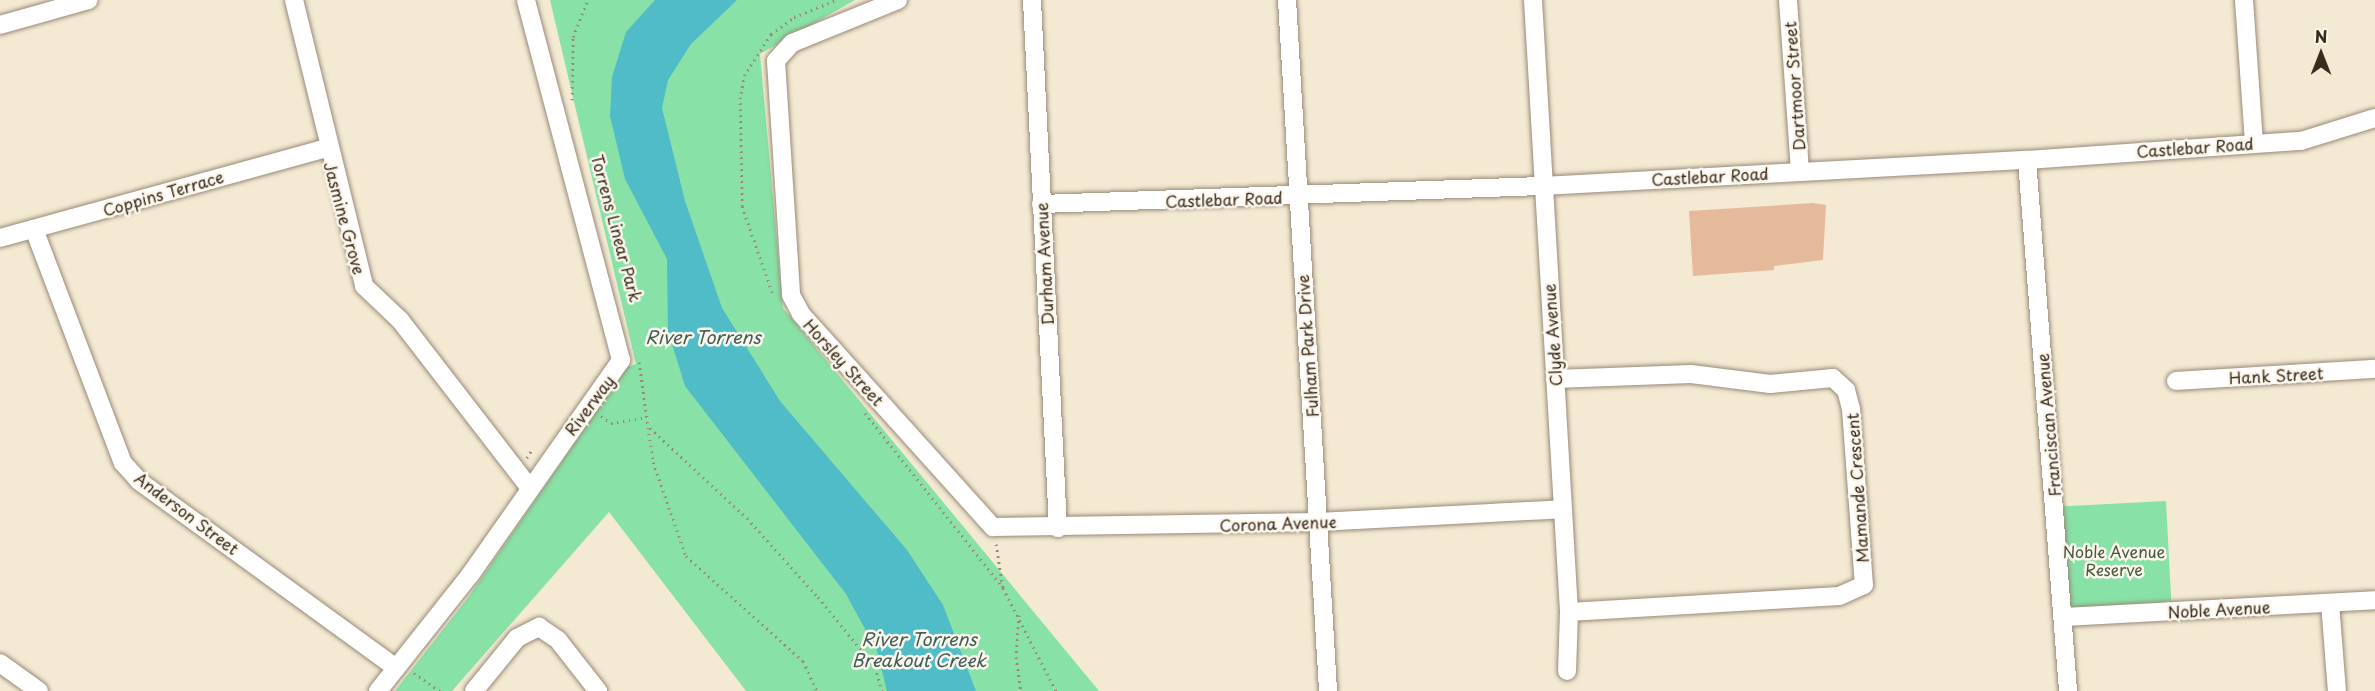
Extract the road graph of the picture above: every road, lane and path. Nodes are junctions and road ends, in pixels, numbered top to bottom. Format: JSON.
{"nodes":[{"id":1,"x":89,"y":0,"type":"edge"},
{"id":2,"x":294,"y":0,"type":"edge"},
{"id":3,"x":526,"y":0,"type":"edge"},
{"id":4,"x":588,"y":0,"type":"edge"},
{"id":5,"x":898,"y":0,"type":"edge"},
{"id":6,"x":1032,"y":0,"type":"edge"},
{"id":7,"x":1287,"y":0,"type":"edge"},
{"id":8,"x":1533,"y":0,"type":"edge"},
{"id":9,"x":1788,"y":0,"type":"edge"},
{"id":10,"x":2244,"y":0,"type":"edge"},
{"id":11,"x":0,"y":25,"type":"edge"},
{"id":12,"x":574,"y":112,"type":"dead end"},
{"id":13,"x":2375,"y":118,"type":"edge"},
{"id":14,"x":2254,"y":143,"type":"junction"},
{"id":15,"x":326,"y":148,"type":"junction"},
{"id":16,"x":2027,"y":160,"type":"junction"},
{"id":17,"x":1800,"y":171,"type":"junction"},
{"id":18,"x":1542,"y":186,"type":"junction"},
{"id":19,"x":1297,"y":197,"type":"junction"},
{"id":20,"x":1041,"y":204,"type":"junction"},
{"id":21,"x":34,"y":229,"type":"junction"},
{"id":22,"x":0,"y":237,"type":"edge"},
{"id":23,"x":637,"y":353,"type":"dead end"},
{"id":24,"x":2375,"y":369,"type":"edge"},
{"id":25,"x":1555,"y":379,"type":"junction"},
{"id":26,"x":2176,"y":381,"type":"dead end"},
{"id":27,"x":587,"y":406,"type":"junction"},
{"id":28,"x":647,"y":417,"type":"junction"},
{"id":29,"x":648,"y":427,"type":"junction"},
{"id":30,"x":529,"y":488,"type":"junction"},
{"id":31,"x":1563,"y":509,"type":"junction"},
{"id":32,"x":1318,"y":522,"type":"junction"},
{"id":33,"x":993,"y":527,"type":"junction"},
{"id":34,"x":1058,"y":528,"type":"junction"},
{"id":35,"x":2375,"y":600,"type":"edge"},
{"id":36,"x":2330,"y":603,"type":"junction"},
{"id":37,"x":1569,"y":612,"type":"junction"},
{"id":38,"x":1019,"y":615,"type":"junction"},
{"id":39,"x":2064,"y":617,"type":"junction"},
{"id":40,"x":0,"y":663,"type":"edge"},
{"id":41,"x":396,"y":668,"type":"junction"},
{"id":42,"x":1567,"y":671,"type":"dead end"},
{"id":43,"x":39,"y":691,"type":"edge"},
{"id":44,"x":378,"y":691,"type":"edge"},
{"id":45,"x":440,"y":691,"type":"edge"},
{"id":46,"x":474,"y":691,"type":"edge"},
{"id":47,"x":598,"y":691,"type":"edge"},
{"id":48,"x":817,"y":691,"type":"edge"},
{"id":49,"x":882,"y":691,"type":"edge"},
{"id":50,"x":1021,"y":691,"type":"edge"},
{"id":51,"x":1056,"y":691,"type":"edge"},
{"id":52,"x":1328,"y":691,"type":"edge"},
{"id":53,"x":2068,"y":691,"type":"edge"},
{"id":54,"x":2337,"y":691,"type":"edge"}],
"edges":[{"from":1,"to":11,"type":"street"},
{"from":2,"to":15,"type":"street","name":"Jasmine Grove"},
{"from":3,"to":27,"type":"street","name":"Riverway"},
{"from":4,"to":12,"type":"path"},
{"from":5,"to":33,"type":"street","name":"Horsley Street"},
{"from":6,"to":20,"type":"street","name":"Durham Avenue"},
{"from":7,"to":19,"type":"street","name":"Fulham Park Drive"},
{"from":8,"to":18,"type":"street","name":"Clyde Avenue"},
{"from":9,"to":17,"type":"street","name":"Dartmoor Street"},
{"from":10,"to":14,"type":"street"},
{"from":13,"to":14,"type":"street","name":"Castlebar Road"},
{"from":14,"to":16,"type":"street","name":"Castlebar Road"},
{"from":15,"to":21,"type":"street","name":"Coppins Terrace"},
{"from":15,"to":30,"type":"street","name":"Jasmine Grove"},
{"from":16,"to":17,"type":"street","name":"Castlebar Road"},
{"from":16,"to":39,"type":"street","name":"Franciscan Avenue"},
{"from":17,"to":18,"type":"street","name":"Castlebar Road"},
{"from":18,"to":19,"type":"street","name":"Castlebar Road"},
{"from":18,"to":25,"type":"street","name":"Clyde Avenue"},
{"from":19,"to":20,"type":"street","name":"Castlebar Road"},
{"from":19,"to":32,"type":"street","name":"Fulham Park Drive"},
{"from":20,"to":34,"type":"street","name":"Durham Avenue"},
{"from":21,"to":22,"type":"street","name":"Coppins Terrace"},
{"from":21,"to":41,"type":"street","name":"Anderson Street"},
{"from":23,"to":28,"type":"path"},
{"from":24,"to":26,"type":"street","name":"Hank Street"},
{"from":25,"to":31,"type":"street","name":"Clyde Avenue"},
{"from":25,"to":37,"type":"street","name":"Mamande Crescent"},
{"from":27,"to":28,"type":"path"},
{"from":27,"to":30,"type":"street","name":"Riverway"},
{"from":28,"to":29,"type":"path"},
{"from":29,"to":48,"type":"path"},
{"from":29,"to":49,"type":"path"},
{"from":30,"to":41,"type":"street","name":"Riverway"},
{"from":31,"to":32,"type":"street","name":"Corona Avenue"},
{"from":31,"to":37,"type":"street","name":"Clyde Avenue"},
{"from":32,"to":34,"type":"street","name":"Corona Avenue"},
{"from":32,"to":52,"type":"street","name":"Fulham Park Drive"},
{"from":33,"to":34,"type":"street","name":"Corona Avenue"},
{"from":33,"to":38,"type":"path"},
{"from":35,"to":36,"type":"street","name":"Noble Avenue"},
{"from":36,"to":39,"type":"street","name":"Noble Avenue"},
{"from":36,"to":54,"type":"street"},
{"from":37,"to":42,"type":"street","name":"Clyde Avenue"},
{"from":38,"to":50,"type":"path"},
{"from":38,"to":51,"type":"path"},
{"from":39,"to":53,"type":"street","name":"Franciscan Avenue"},
{"from":40,"to":43,"type":"street"},
{"from":41,"to":44,"type":"street","name":"Riverway"},
{"from":41,"to":45,"type":"path"},
{"from":46,"to":47,"type":"street"}]}
